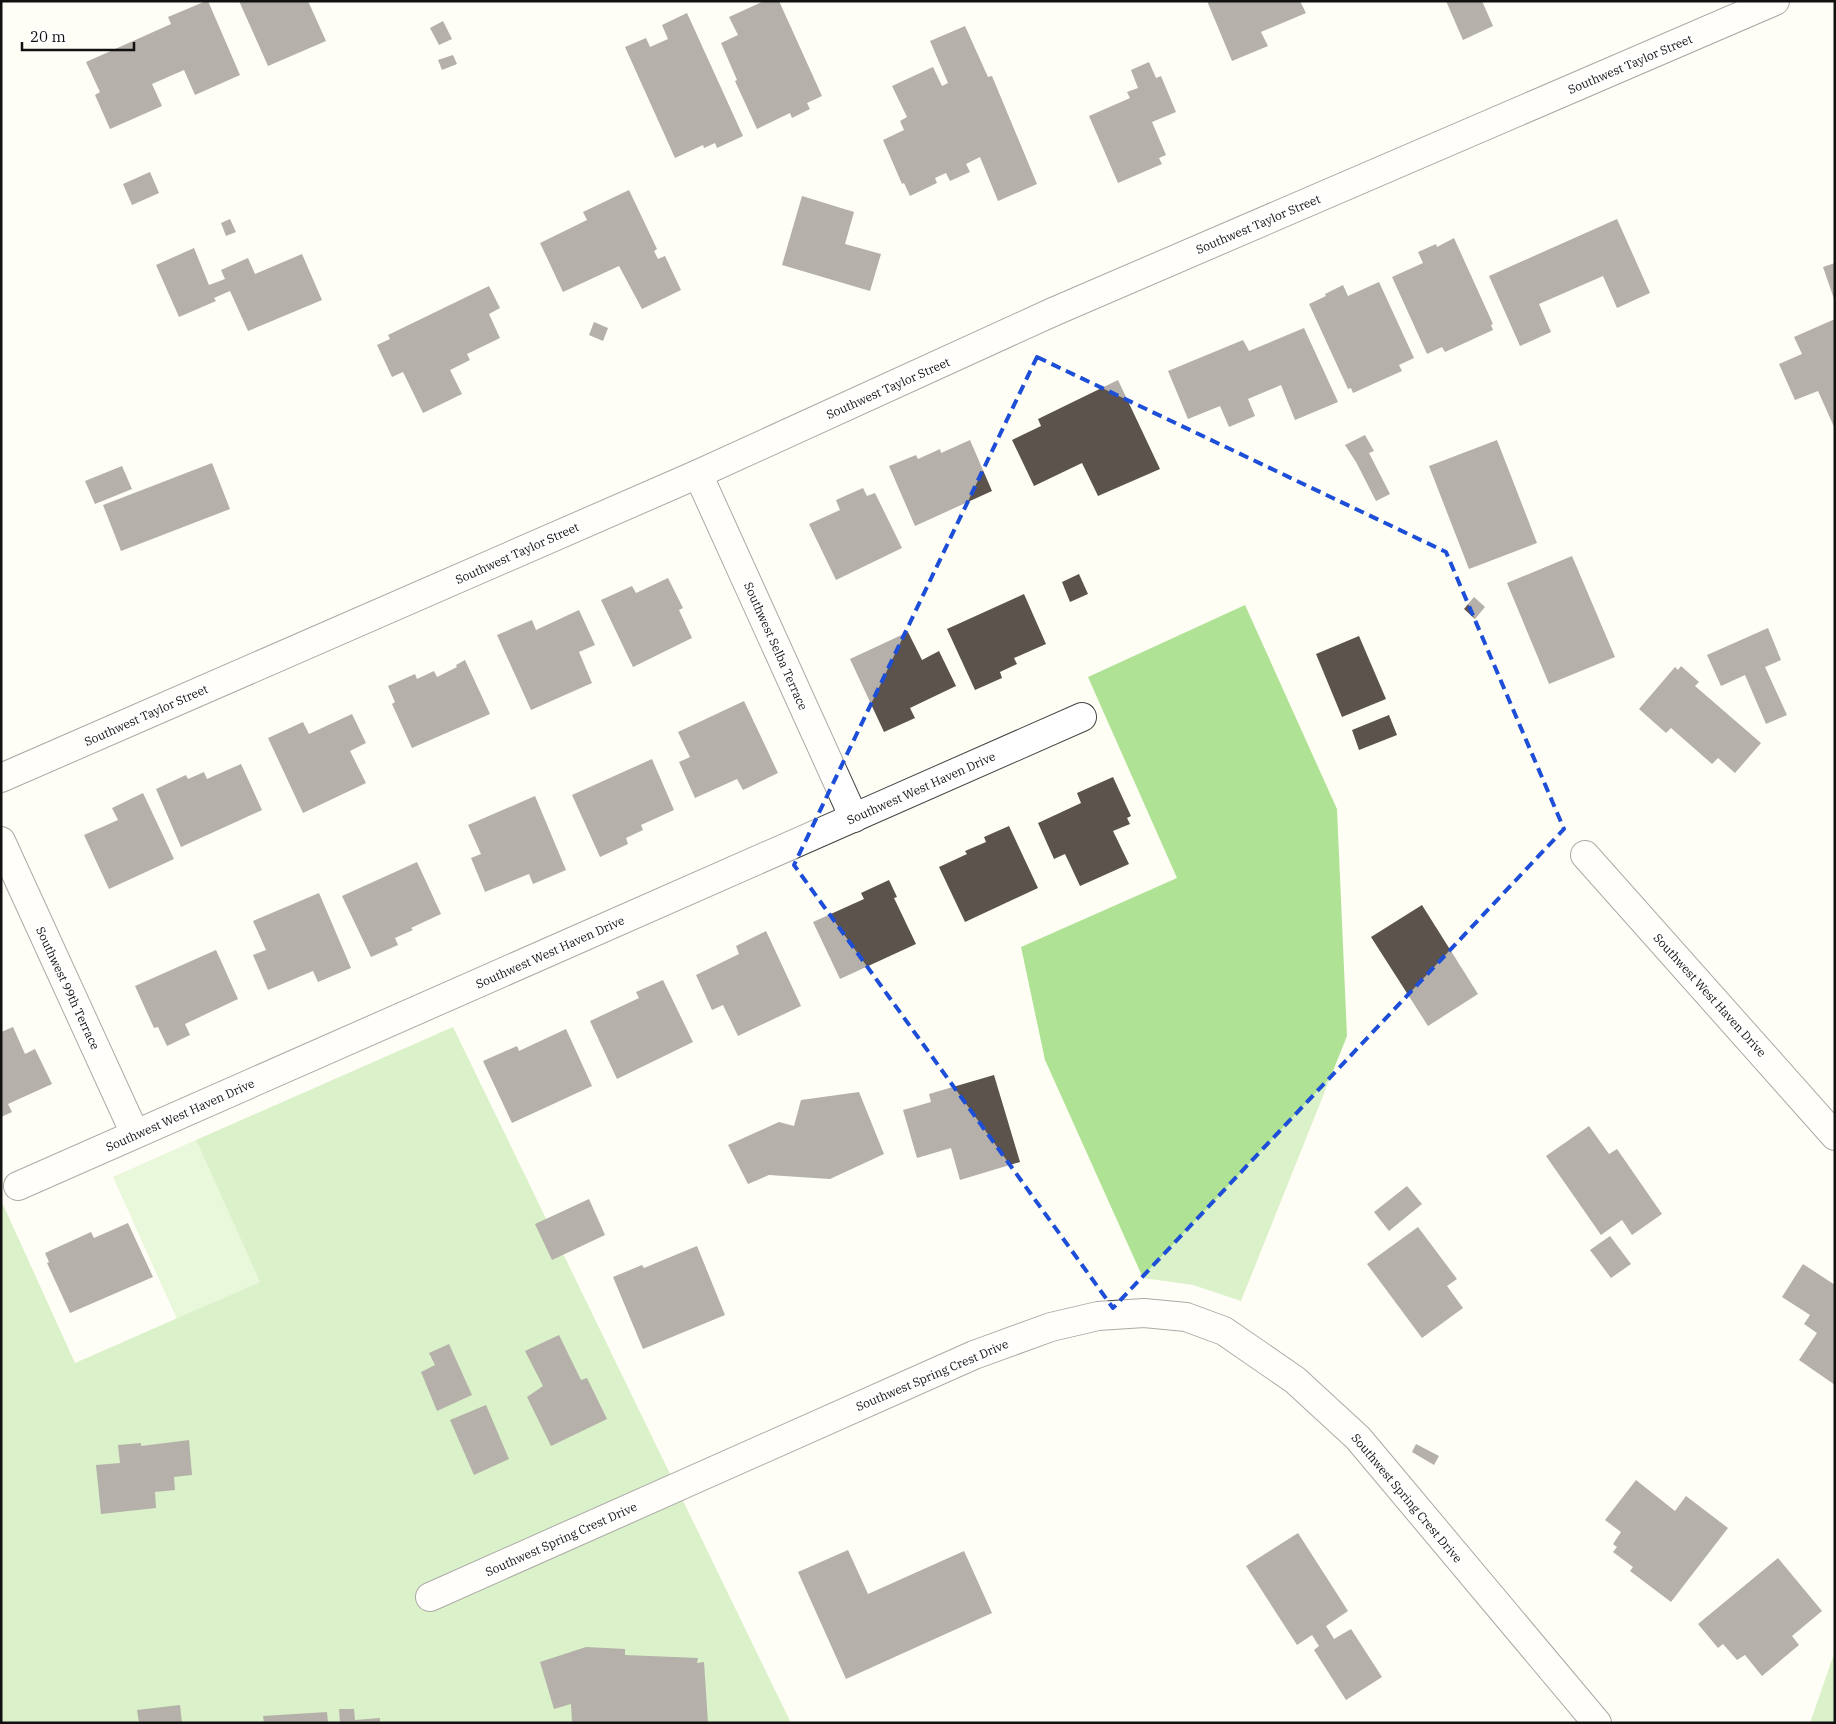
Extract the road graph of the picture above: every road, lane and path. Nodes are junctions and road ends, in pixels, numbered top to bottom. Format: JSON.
{"nodes":[{"id":1,"x":1774,"y":1,"type":"edge"},
{"id":2,"x":698,"y":474,"type":"junction"},
{"id":3,"x":1082,"y":718,"type":"dead end"},
{"id":4,"x":1,"y":778,"type":"edge"},
{"id":5,"x":854,"y":818,"type":"junction"},
{"id":6,"x":1,"y":841,"type":"edge"},
{"id":7,"x":1585,"y":855,"type":"dead end"},
{"id":8,"x":135,"y":1134,"type":"junction"},
{"id":9,"x":1835,"y":1136,"type":"edge"},
{"id":10,"x":18,"y":1186,"type":"dead end"},
{"id":11,"x":430,"y":1597,"type":"dead end"},
{"id":12,"x":1597,"y":1723,"type":"edge"}],
"edges":[{"from":1,"to":2,"type":"street","name":"Southwest Taylor Street"},
{"from":2,"to":4,"type":"street","name":"Southwest Taylor Street"},
{"from":2,"to":5,"type":"street","name":"Southwest Selba Terrace"},
{"from":3,"to":5,"type":"street","name":"Southwest West Haven Drive"},
{"from":5,"to":8,"type":"street","name":"Southwest West Haven Drive"},
{"from":6,"to":8,"type":"street","name":"Southwest 99th Terrace"},
{"from":7,"to":9,"type":"street","name":"Southwest West Haven Drive"},
{"from":8,"to":10,"type":"street","name":"Southwest West Haven Drive"},
{"from":11,"to":12,"type":"street","name":"Southwest Spring Crest Drive"}]}
